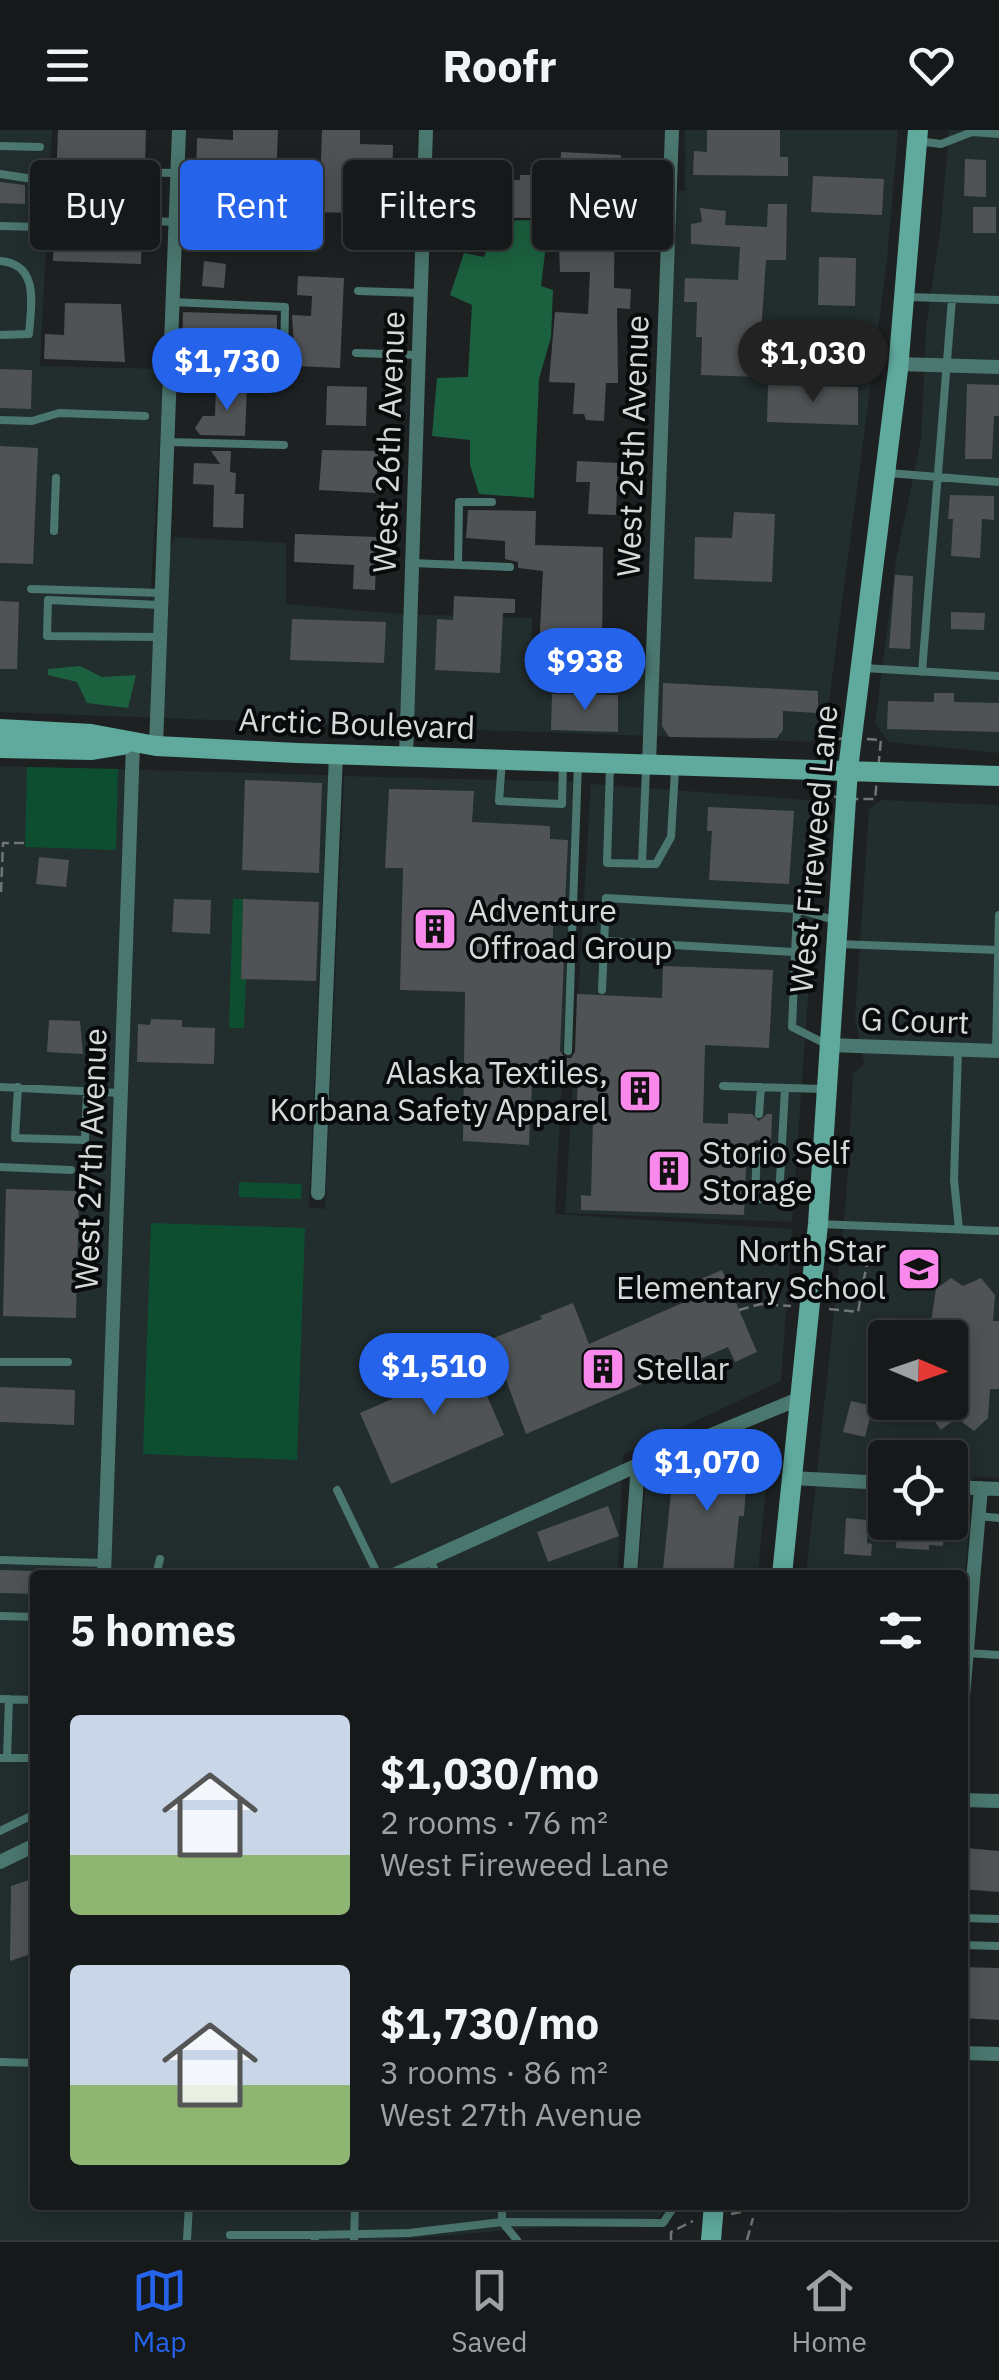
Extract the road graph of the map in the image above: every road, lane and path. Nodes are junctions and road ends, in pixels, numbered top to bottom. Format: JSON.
{"nodes":[{"id":1,"x":179,"y":130,"type":"edge"},
{"id":2,"x":426,"y":130,"type":"edge"},
{"id":3,"x":672,"y":130,"type":"edge"},
{"id":4,"x":972,"y":131,"type":"edge"},
{"id":5,"x":999,"y":134,"type":"edge"},
{"id":6,"x":918,"y":136,"type":"edge"},
{"id":7,"x":0,"y":146,"type":"edge"},
{"id":8,"x":40,"y":147,"type":"dead end"},
{"id":9,"x":177,"y":173,"type":"junction"},
{"id":10,"x":0,"y":174,"type":"edge"},
{"id":11,"x":175,"y":222,"type":"junction"},
{"id":12,"x":0,"y":226,"type":"edge"},
{"id":13,"x":0,"y":261,"type":"edge"},
{"id":14,"x":358,"y":291,"type":"dead end"},
{"id":15,"x":421,"y":293,"type":"junction"},
{"id":16,"x":904,"y":297,"type":"junction"},
{"id":17,"x":952,"y":298,"type":"junction"},
{"id":18,"x":999,"y":300,"type":"edge"},
{"id":19,"x":172,"y":302,"type":"junction"},
{"id":20,"x":0,"y":335,"type":"edge"},
{"id":21,"x":356,"y":353,"type":"dead end"},
{"id":22,"x":419,"y":354,"type":"junction"},
{"id":23,"x":170,"y":356,"type":"junction"},
{"id":24,"x":898,"y":364,"type":"junction"},
{"id":25,"x":999,"y":367,"type":"edge"},
{"id":26,"x":948,"y":368,"type":"junction"},
{"id":27,"x":145,"y":416,"type":"dead end"},
{"id":28,"x":0,"y":420,"type":"edge"},
{"id":29,"x":168,"y":442,"type":"junction"},
{"id":30,"x":284,"y":445,"type":"dead end"},
{"id":31,"x":884,"y":472,"type":"junction"},
{"id":32,"x":938,"y":477,"type":"junction"},
{"id":33,"x":56,"y":478,"type":"dead end"},
{"id":34,"x":999,"y":482,"type":"edge"},
{"id":35,"x":492,"y":502,"type":"dead end"},
{"id":36,"x":54,"y":531,"type":"dead end"},
{"id":37,"x":412,"y":563,"type":"junction"},
{"id":38,"x":458,"y":565,"type":"junction"},
{"id":39,"x":510,"y":567,"type":"dead end"},
{"id":40,"x":31,"y":589,"type":"dead end"},
{"id":41,"x":161,"y":599,"type":"junction"},
{"id":42,"x":160,"y":637,"type":"junction"},
{"id":43,"x":861,"y":668,"type":"junction"},
{"id":44,"x":922,"y":672,"type":"junction"},
{"id":45,"x":999,"y":676,"type":"edge"},
{"id":46,"x":0,"y":730,"type":"edge"},
{"id":47,"x":133,"y":744,"type":"junction"},
{"id":48,"x":156,"y":746,"type":"junction"},
{"id":49,"x":0,"y":748,"type":"edge"},
{"id":50,"x":336,"y":754,"type":"junction"},
{"id":51,"x":406,"y":756,"type":"junction"},
{"id":52,"x":502,"y":760,"type":"junction"},
{"id":53,"x":570,"y":762,"type":"junction"},
{"id":54,"x":610,"y":764,"type":"junction"},
{"id":55,"x":648,"y":764,"type":"junction"},
{"id":56,"x":675,"y":765,"type":"junction"},
{"id":57,"x":848,"y":769,"type":"junction"},
{"id":58,"x":999,"y":776,"type":"edge"},
{"id":59,"x":25,"y":843,"type":"dead end"},
{"id":60,"x":642,"y":864,"type":"junction"},
{"id":61,"x":1,"y":892,"type":"edge"},
{"id":62,"x":798,"y":908,"type":"junction"},
{"id":63,"x":999,"y":915,"type":"edge"},
{"id":64,"x":837,"y":921,"type":"junction"},
{"id":65,"x":604,"y":941,"type":"junction"},
{"id":66,"x":835,"y":944,"type":"junction"},
{"id":67,"x":998,"y":950,"type":"edge"},
{"id":68,"x":794,"y":952,"type":"junction"},
{"id":69,"x":602,"y":990,"type":"dead end"},
{"id":70,"x":828,"y":1045,"type":"junction"},
{"id":71,"x":958,"y":1050,"type":"junction"},
{"id":72,"x":568,"y":1051,"type":"dead end"},
{"id":73,"x":997,"y":1052,"type":"edge"},
{"id":74,"x":0,"y":1086,"type":"edge"},
{"id":75,"x":723,"y":1086,"type":"dead end"},
{"id":76,"x":760,"y":1087,"type":"junction"},
{"id":77,"x":18,"y":1088,"type":"junction"},
{"id":78,"x":785,"y":1088,"type":"junction"},
{"id":79,"x":826,"y":1089,"type":"junction"},
{"id":80,"x":88,"y":1091,"type":"junction"},
{"id":81,"x":120,"y":1092,"type":"junction"},
{"id":82,"x":759,"y":1114,"type":"dead end"},
{"id":83,"x":757,"y":1148,"type":"dead end"},
{"id":84,"x":0,"y":1167,"type":"edge"},
{"id":85,"x":71,"y":1170,"type":"dead end"},
{"id":86,"x":318,"y":1193,"type":"dead end"},
{"id":87,"x":779,"y":1200,"type":"junction"},
{"id":88,"x":820,"y":1200,"type":"junction"},
{"id":89,"x":818,"y":1224,"type":"junction"},
{"id":90,"x":959,"y":1229,"type":"junction"},
{"id":91,"x":999,"y":1231,"type":"edge"},
{"id":92,"x":871,"y":1237,"type":"dead end"},
{"id":93,"x":792,"y":1306,"type":"dead end"},
{"id":94,"x":739,"y":1310,"type":"dead end"},
{"id":95,"x":831,"y":1310,"type":"dead end"},
{"id":96,"x":0,"y":1362,"type":"edge"},
{"id":97,"x":68,"y":1362,"type":"dead end"},
{"id":98,"x":801,"y":1398,"type":"junction"},
{"id":99,"x":638,"y":1465,"type":"junction"},
{"id":100,"x":792,"y":1478,"type":"junction"},
{"id":101,"x":868,"y":1482,"type":"edge"},
{"id":102,"x":968,"y":1488,"type":"edge"},
{"id":103,"x":981,"y":1488,"type":"junction"},
{"id":104,"x":999,"y":1489,"type":"edge"},
{"id":105,"x":336,"y":1490,"type":"dead end"},
{"id":106,"x":978,"y":1516,"type":"junction"},
{"id":107,"x":999,"y":1518,"type":"edge"},
{"id":108,"x":160,"y":1559,"type":"dead end"},
{"id":109,"x":430,"y":1559,"type":"junction"},
{"id":110,"x":0,"y":1560,"type":"edge"},
{"id":111,"x":104,"y":1569,"type":"edge"},
{"id":112,"x":157,"y":1570,"type":"edge"},
{"id":113,"x":376,"y":1570,"type":"edge"},
{"id":114,"x":405,"y":1570,"type":"edge"},
{"id":115,"x":435,"y":1570,"type":"edge"},
{"id":116,"x":630,"y":1570,"type":"edge"},
{"id":117,"x":783,"y":1570,"type":"edge"},
{"id":118,"x":0,"y":1616,"type":"edge"},
{"id":119,"x":30,"y":1616,"type":"edge"},
{"id":120,"x":968,"y":1630,"type":"edge"},
{"id":121,"x":968,"y":1653,"type":"edge"},
{"id":122,"x":999,"y":1654,"type":"edge"},
{"id":123,"x":4,"y":1699,"type":"edge"},
{"id":124,"x":30,"y":1700,"type":"edge"},
{"id":125,"x":3,"y":1758,"type":"edge"},
{"id":126,"x":30,"y":1758,"type":"edge"},
{"id":127,"x":968,"y":1800,"type":"edge"},
{"id":128,"x":999,"y":1801,"type":"edge"},
{"id":129,"x":30,"y":1816,"type":"edge"},
{"id":130,"x":0,"y":1831,"type":"edge"},
{"id":131,"x":30,"y":1847,"type":"edge"},
{"id":132,"x":0,"y":1862,"type":"edge"},
{"id":133,"x":968,"y":1918,"type":"edge"},
{"id":134,"x":999,"y":1920,"type":"edge"},
{"id":135,"x":968,"y":1945,"type":"edge"},
{"id":136,"x":999,"y":1946,"type":"edge"},
{"id":137,"x":968,"y":2052,"type":"edge"},
{"id":138,"x":999,"y":2054,"type":"edge"},
{"id":139,"x":0,"y":2062,"type":"edge"},
{"id":140,"x":30,"y":2062,"type":"edge"},
{"id":141,"x":189,"y":2210,"type":"edge"},
{"id":142,"x":355,"y":2210,"type":"edge"},
{"id":143,"x":502,"y":2210,"type":"edge"},
{"id":144,"x":672,"y":2210,"type":"edge"},
{"id":145,"x":714,"y":2210,"type":"edge"},
{"id":146,"x":753,"y":2218,"type":"dead end"},
{"id":147,"x":502,"y":2222,"type":"junction"},
{"id":148,"x":462,"y":2228,"type":"junction"},
{"id":149,"x":230,"y":2235,"type":"dead end"},
{"id":150,"x":314,"y":2237,"type":"edge"},
{"id":151,"x":354,"y":2237,"type":"edge"},
{"id":152,"x":408,"y":2237,"type":"edge"},
{"id":153,"x":187,"y":2240,"type":"edge"},
{"id":154,"x":463,"y":2240,"type":"edge"},
{"id":155,"x":518,"y":2240,"type":"edge"},
{"id":156,"x":711,"y":2240,"type":"edge"},
{"id":157,"x":747,"y":2240,"type":"edge"}],
"edges":[{"from":1,"to":9,"type":"street"},
{"from":2,"to":15,"type":"street","name":"West 26th Avenue"},
{"from":3,"to":55,"type":"street","name":"West 25th Avenue"},
{"from":4,"to":5,"type":"lane"},
{"from":4,"to":6,"type":"lane"},
{"from":6,"to":16,"type":"main road","name":"West Fireweed Lane"},
{"from":7,"to":8,"type":"lane"},
{"from":9,"to":11,"type":"street"},
{"from":9,"to":11,"type":"lane"},
{"from":10,"to":12,"type":"lane"},
{"from":11,"to":19,"type":"street"},
{"from":13,"to":20,"type":"lane"},
{"from":14,"to":15,"type":"lane"},
{"from":15,"to":22,"type":"street","name":"West 26th Avenue"},
{"from":16,"to":17,"type":"lane"},
{"from":16,"to":24,"type":"main road","name":"West Fireweed Lane"},
{"from":17,"to":18,"type":"lane"},
{"from":17,"to":26,"type":"lane"},
{"from":19,"to":23,"type":"street"},
{"from":19,"to":23,"type":"lane"},
{"from":21,"to":22,"type":"lane"},
{"from":22,"to":37,"type":"street","name":"West 26th Avenue"},
{"from":23,"to":29,"type":"street"},
{"from":24,"to":26,"type":"street"},
{"from":24,"to":31,"type":"main road","name":"West Fireweed Lane"},
{"from":25,"to":26,"type":"street"},
{"from":26,"to":32,"type":"lane"},
{"from":27,"to":28,"type":"lane"},
{"from":29,"to":30,"type":"lane"},
{"from":29,"to":41,"type":"street"},
{"from":31,"to":32,"type":"lane"},
{"from":31,"to":43,"type":"main road","name":"West Fireweed Lane"},
{"from":32,"to":34,"type":"lane"},
{"from":32,"to":44,"type":"lane"},
{"from":33,"to":36,"type":"lane"},
{"from":35,"to":38,"type":"lane"},
{"from":37,"to":38,"type":"lane"},
{"from":37,"to":51,"type":"street","name":"West 26th Avenue"},
{"from":38,"to":39,"type":"lane"},
{"from":40,"to":41,"type":"lane"},
{"from":41,"to":42,"type":"street"},
{"from":41,"to":42,"type":"lane"},
{"from":42,"to":48,"type":"street"},
{"from":43,"to":44,"type":"lane"},
{"from":43,"to":57,"type":"main road","name":"West Fireweed Lane"},
{"from":44,"to":45,"type":"lane"},
{"from":46,"to":47,"type":"main road","name":"Arctic Boulevard"},
{"from":47,"to":48,"type":"main road","name":"Arctic Boulevard"},
{"from":47,"to":49,"type":"main road","name":"Arctic Boulevard"},
{"from":47,"to":81,"type":"street","name":"West 27th Avenue"},
{"from":48,"to":50,"type":"main road","name":"Arctic Boulevard"},
{"from":50,"to":51,"type":"main road","name":"Arctic Boulevard"},
{"from":50,"to":86,"type":"street"},
{"from":51,"to":52,"type":"main road","name":"Arctic Boulevard"},
{"from":52,"to":53,"type":"main road","name":"Arctic Boulevard"},
{"from":52,"to":53,"type":"lane"},
{"from":53,"to":54,"type":"main road","name":"Arctic Boulevard"},
{"from":53,"to":72,"type":"lane"},
{"from":54,"to":55,"type":"main road","name":"Arctic Boulevard"},
{"from":54,"to":60,"type":"lane"},
{"from":55,"to":56,"type":"main road","name":"Arctic Boulevard"},
{"from":55,"to":60,"type":"lane"},
{"from":56,"to":57,"type":"main road","name":"Arctic Boulevard"},
{"from":56,"to":60,"type":"lane"},
{"from":57,"to":58,"type":"main road","name":"Arctic Boulevard"},
{"from":57,"to":64,"type":"main road","name":"West Fireweed Lane"},
{"from":59,"to":61,"type":"path"},
{"from":62,"to":64,"type":"lane"},
{"from":62,"to":65,"type":"lane"},
{"from":62,"to":68,"type":"lane"},
{"from":63,"to":67,"type":"lane"},
{"from":64,"to":66,"type":"main road","name":"West Fireweed Lane"},
{"from":65,"to":68,"type":"lane"},
{"from":65,"to":69,"type":"lane"},
{"from":66,"to":67,"type":"lane"},
{"from":66,"to":70,"type":"main road","name":"West Fireweed Lane"},
{"from":67,"to":73,"type":"lane"},
{"from":68,"to":70,"type":"lane"},
{"from":70,"to":71,"type":"street","name":"G Court"},
{"from":70,"to":79,"type":"main road","name":"West Fireweed Lane"},
{"from":71,"to":73,"type":"street","name":"G Court"},
{"from":71,"to":90,"type":"lane"},
{"from":74,"to":77,"type":"lane"},
{"from":75,"to":76,"type":"lane"},
{"from":76,"to":78,"type":"lane"},
{"from":76,"to":82,"type":"lane"},
{"from":77,"to":80,"type":"lane"},
{"from":77,"to":80,"type":"lane"},
{"from":78,"to":79,"type":"lane"},
{"from":78,"to":87,"type":"lane"},
{"from":79,"to":88,"type":"main road","name":"West Fireweed Lane"},
{"from":80,"to":81,"type":"lane"},
{"from":81,"to":111,"type":"street","name":"West 27th Avenue"},
{"from":83,"to":87,"type":"lane"},
{"from":84,"to":85,"type":"lane"},
{"from":87,"to":88,"type":"lane"},
{"from":88,"to":89,"type":"main road","name":"West Fireweed Lane"},
{"from":89,"to":90,"type":"lane"},
{"from":89,"to":98,"type":"main road","name":"West Fireweed Lane"},
{"from":90,"to":91,"type":"lane"},
{"from":92,"to":95,"type":"path"},
{"from":93,"to":94,"type":"path"},
{"from":96,"to":97,"type":"lane"},
{"from":98,"to":99,"type":"street"},
{"from":98,"to":100,"type":"main road","name":"West Fireweed Lane"},
{"from":99,"to":109,"type":"street"},
{"from":99,"to":116,"type":"street"},
{"from":100,"to":101,"type":"street"},
{"from":100,"to":117,"type":"main road","name":"West Fireweed Lane"},
{"from":102,"to":103,"type":"street"},
{"from":103,"to":104,"type":"street"},
{"from":103,"to":106,"type":"street"},
{"from":105,"to":113,"type":"lane"},
{"from":106,"to":107,"type":"lane"},
{"from":106,"to":120,"type":"street"},
{"from":108,"to":112,"type":"lane"},
{"from":109,"to":114,"type":"street"},
{"from":109,"to":115,"type":"lane"},
{"from":110,"to":111,"type":"lane"},
{"from":118,"to":119,"type":"lane"},
{"from":121,"to":122,"type":"lane"},
{"from":123,"to":124,"type":"lane"},
{"from":123,"to":125,"type":"lane"},
{"from":125,"to":126,"type":"lane"},
{"from":127,"to":128,"type":"street"},
{"from":129,"to":130,"type":"lane"},
{"from":131,"to":132,"type":"street"},
{"from":133,"to":134,"type":"lane"},
{"from":135,"to":136,"type":"lane"},
{"from":137,"to":138,"type":"street"},
{"from":139,"to":140,"type":"lane"},
{"from":141,"to":153,"type":"lane"},
{"from":142,"to":151,"type":"lane"},
{"from":143,"to":147,"type":"lane"},
{"from":144,"to":147,"type":"lane"},
{"from":145,"to":156,"type":"main road"},
{"from":146,"to":157,"type":"path"},
{"from":147,"to":148,"type":"lane"},
{"from":147,"to":155,"type":"lane"},
{"from":148,"to":152,"type":"lane"},
{"from":148,"to":154,"type":"lane"},
{"from":149,"to":150,"type":"lane"},
{"from":150,"to":151,"type":"lane"},
{"from":151,"to":152,"type":"lane"}]}
